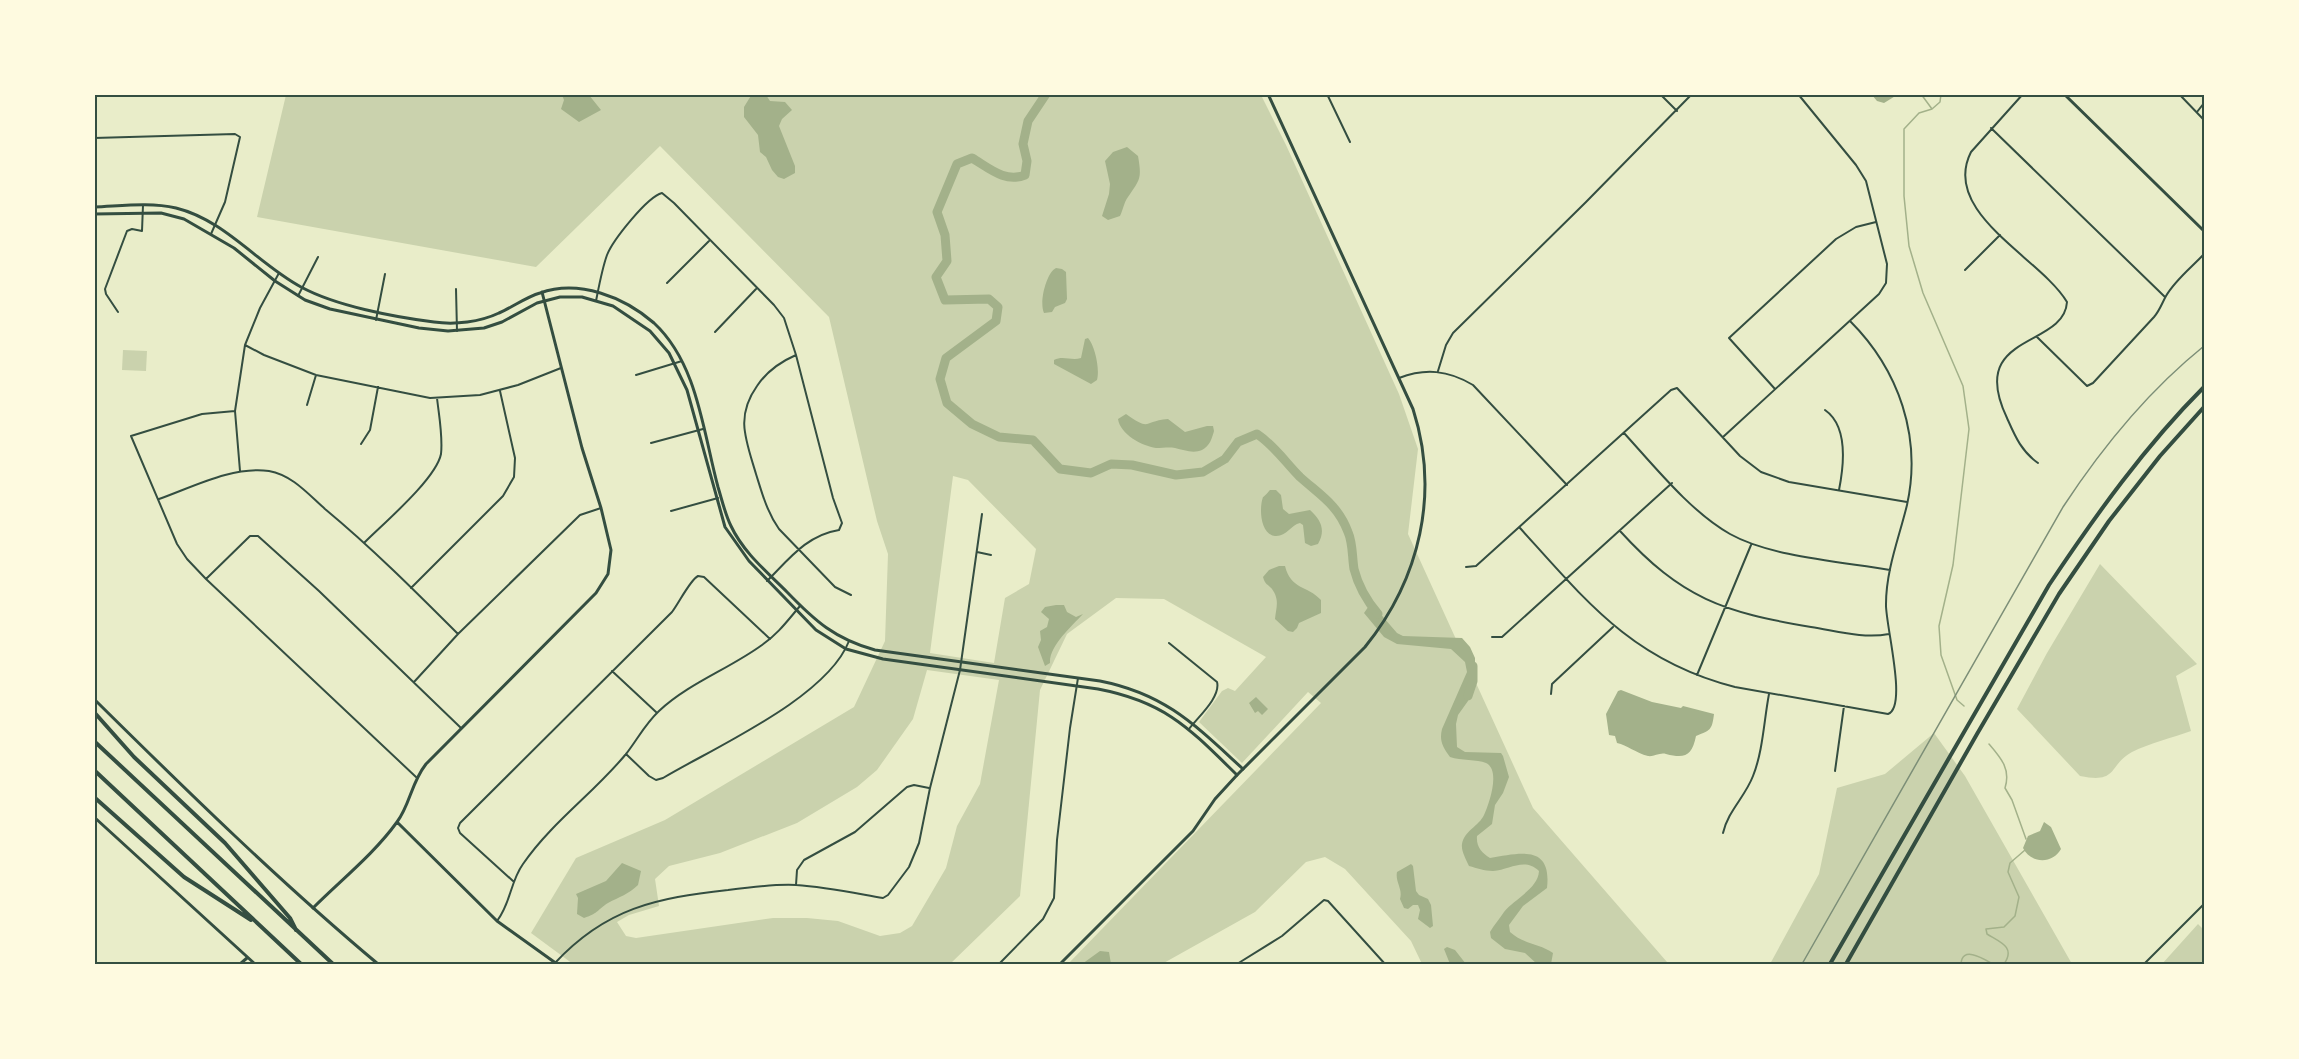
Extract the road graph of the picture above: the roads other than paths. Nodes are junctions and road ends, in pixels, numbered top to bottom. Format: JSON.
{"nodes":[{"id":1,"x":1268,"y":94,"type":"edge"},
{"id":2,"x":1327,"y":94,"type":"edge"},
{"id":3,"x":1660,"y":94,"type":"edge"},
{"id":4,"x":1692,"y":94,"type":"edge"},
{"id":5,"x":1798,"y":94,"type":"edge"},
{"id":6,"x":2023,"y":94,"type":"edge"},
{"id":7,"x":2064,"y":94,"type":"edge"},
{"id":8,"x":2179,"y":94,"type":"edge"},
{"id":9,"x":2205,"y":103,"type":"edge"},
{"id":10,"x":1677,"y":111,"type":"junction"},
{"id":11,"x":2197,"y":112,"type":"junction"},
{"id":12,"x":2205,"y":120,"type":"edge"},
{"id":13,"x":1991,"y":128,"type":"junction"},
{"id":14,"x":94,"y":138,"type":"edge"},
{"id":15,"x":1350,"y":142,"type":"dead end"},
{"id":16,"x":143,"y":205,"type":"junction"},
{"id":17,"x":94,"y":207,"type":"edge"},
{"id":18,"x":143,"y":213,"type":"junction"},
{"id":19,"x":94,"y":214,"type":"edge"},
{"id":20,"x":1877,"y":221,"type":"junction"},
{"id":21,"x":215,"y":227,"type":"junction"},
{"id":22,"x":2205,"y":231,"type":"edge"},
{"id":23,"x":211,"y":234,"type":"junction"},
{"id":24,"x":2000,"y":235,"type":"junction"},
{"id":25,"x":709,"y":241,"type":"junction"},
{"id":26,"x":2205,"y":254,"type":"edge"},
{"id":27,"x":318,"y":256,"type":"dead end"},
{"id":28,"x":1965,"y":270,"type":"dead end"},
{"id":29,"x":279,"y":273,"type":"junction"},
{"id":30,"x":385,"y":274,"type":"dead end"},
{"id":31,"x":275,"y":281,"type":"junction"},
{"id":32,"x":667,"y":283,"type":"dead end"},
{"id":33,"x":302,"y":288,"type":"junction"},
{"id":34,"x":456,"y":289,"type":"dead end"},
{"id":35,"x":756,"y":289,"type":"junction"},
{"id":36,"x":543,"y":292,"type":"junction"},
{"id":37,"x":598,"y":292,"type":"junction"},
{"id":38,"x":298,"y":296,"type":"junction"},
{"id":39,"x":2165,"y":297,"type":"junction"},
{"id":40,"x":545,"y":301,"type":"junction"},
{"id":41,"x":597,"y":301,"type":"junction"},
{"id":42,"x":378,"y":311,"type":"junction"},
{"id":43,"x":118,"y":312,"type":"dead end"},
{"id":44,"x":376,"y":320,"type":"junction"},
{"id":45,"x":1850,"y":321,"type":"junction"},
{"id":46,"x":457,"y":322,"type":"junction"},
{"id":47,"x":457,"y":331,"type":"junction"},
{"id":48,"x":715,"y":332,"type":"dead end"},
{"id":49,"x":2037,"y":337,"type":"junction"},
{"id":50,"x":245,"y":345,"type":"junction"},
{"id":51,"x":796,"y":356,"type":"junction"},
{"id":52,"x":682,"y":361,"type":"junction"},
{"id":53,"x":675,"y":363,"type":"junction"},
{"id":54,"x":561,"y":368,"type":"junction"},
{"id":55,"x":1438,"y":372,"type":"junction"},
{"id":56,"x":316,"y":375,"type":"junction"},
{"id":57,"x":636,"y":375,"type":"dead end"},
{"id":58,"x":1399,"y":378,"type":"junction"},
{"id":59,"x":378,"y":387,"type":"junction"},
{"id":60,"x":2205,"y":387,"type":"edge"},
{"id":61,"x":500,"y":389,"type":"junction"},
{"id":62,"x":1775,"y":389,"type":"junction"},
{"id":63,"x":437,"y":398,"type":"junction"},
{"id":64,"x":307,"y":405,"type":"dead end"},
{"id":65,"x":2205,"y":407,"type":"edge"},
{"id":66,"x":1825,"y":410,"type":"dead end"},
{"id":67,"x":235,"y":411,"type":"junction"},
{"id":68,"x":703,"y":429,"type":"junction"},
{"id":69,"x":698,"y":430,"type":"junction"},
{"id":70,"x":1624,"y":433,"type":"junction"},
{"id":71,"x":1723,"y":437,"type":"junction"},
{"id":72,"x":651,"y":443,"type":"dead end"},
{"id":73,"x":361,"y":444,"type":"dead end"},
{"id":74,"x":2038,"y":463,"type":"dead end"},
{"id":75,"x":240,"y":472,"type":"junction"},
{"id":76,"x":1672,"y":483,"type":"junction"},
{"id":77,"x":1567,"y":485,"type":"junction"},
{"id":78,"x":1839,"y":490,"type":"junction"},
{"id":79,"x":721,"y":497,"type":"junction"},
{"id":80,"x":159,"y":499,"type":"junction"},
{"id":81,"x":716,"y":499,"type":"junction"},
{"id":82,"x":1907,"y":502,"type":"junction"},
{"id":83,"x":601,"y":508,"type":"junction"},
{"id":84,"x":671,"y":511,"type":"dead end"},
{"id":85,"x":982,"y":514,"type":"dead end"},
{"id":86,"x":1520,"y":528,"type":"junction"},
{"id":87,"x":1620,"y":531,"type":"junction"},
{"id":88,"x":364,"y":542,"type":"junction"},
{"id":89,"x":1751,"y":543,"type":"junction"},
{"id":90,"x":799,"y":550,"type":"junction"},
{"id":91,"x":977,"y":552,"type":"junction"},
{"id":92,"x":991,"y":555,"type":"dead end"},
{"id":93,"x":1466,"y":567,"type":"dead end"},
{"id":94,"x":1890,"y":570,"type":"junction"},
{"id":95,"x":772,"y":576,"type":"junction"},
{"id":96,"x":206,"y":579,"type":"junction"},
{"id":97,"x":1567,"y":580,"type":"junction"},
{"id":98,"x":767,"y":581,"type":"junction"},
{"id":99,"x":411,"y":588,"type":"junction"},
{"id":100,"x":851,"y":595,"type":"dead end"},
{"id":101,"x":800,"y":606,"type":"junction"},
{"id":102,"x":1725,"y":608,"type":"junction"},
{"id":103,"x":795,"y":611,"type":"junction"},
{"id":104,"x":1614,"y":626,"type":"junction"},
{"id":105,"x":458,"y":634,"type":"junction"},
{"id":106,"x":1889,"y":634,"type":"junction"},
{"id":107,"x":1492,"y":637,"type":"dead end"},
{"id":108,"x":770,"y":639,"type":"junction"},
{"id":109,"x":849,"y":641,"type":"junction"},
{"id":110,"x":1169,"y":643,"type":"dead end"},
{"id":111,"x":846,"y":648,"type":"junction"},
{"id":112,"x":962,"y":661,"type":"junction"},
{"id":113,"x":960,"y":670,"type":"junction"},
{"id":114,"x":612,"y":671,"type":"junction"},
{"id":115,"x":1697,"y":675,"type":"junction"},
{"id":116,"x":1078,"y":678,"type":"junction"},
{"id":117,"x":414,"y":682,"type":"junction"},
{"id":118,"x":1077,"y":686,"type":"junction"},
{"id":119,"x":1551,"y":694,"type":"dead end"},
{"id":120,"x":1769,"y":694,"type":"junction"},
{"id":121,"x":94,"y":699,"type":"edge"},
{"id":122,"x":1844,"y":706,"type":"junction"},
{"id":123,"x":94,"y":712,"type":"edge"},
{"id":124,"x":657,"y":713,"type":"junction"},
{"id":125,"x":1193,"y":723,"type":"junction"},
{"id":126,"x":461,"y":728,"type":"junction"},
{"id":127,"x":1189,"y":729,"type":"junction"},
{"id":128,"x":94,"y":741,"type":"edge"},
{"id":129,"x":626,"y":754,"type":"junction"},
{"id":130,"x":1243,"y":769,"type":"junction"},
{"id":131,"x":94,"y":770,"type":"edge"},
{"id":132,"x":1835,"y":771,"type":"dead end"},
{"id":133,"x":1237,"y":775,"type":"junction"},
{"id":134,"x":416,"y":777,"type":"junction"},
{"id":135,"x":930,"y":788,"type":"junction"},
{"id":136,"x":94,"y":797,"type":"edge"},
{"id":137,"x":94,"y":817,"type":"edge"},
{"id":138,"x":397,"y":822,"type":"junction"},
{"id":139,"x":1723,"y":833,"type":"dead end"},
{"id":140,"x":513,"y":881,"type":"junction"},
{"id":141,"x":796,"y":885,"type":"junction"},
{"id":142,"x":2205,"y":904,"type":"edge"},
{"id":143,"x":313,"y":908,"type":"junction"},
{"id":144,"x":497,"y":921,"type":"junction"},
{"id":145,"x":259,"y":925,"type":"junction"},
{"id":146,"x":298,"y":934,"type":"junction"},
{"id":147,"x":247,"y":958,"type":"junction"},
{"id":148,"x":240,"y":964,"type":"edge"},
{"id":149,"x":255,"y":964,"type":"edge"},
{"id":150,"x":301,"y":964,"type":"edge"},
{"id":151,"x":333,"y":964,"type":"edge"},
{"id":152,"x":378,"y":964,"type":"edge"},
{"id":153,"x":556,"y":964,"type":"edge"},
{"id":154,"x":999,"y":964,"type":"edge"},
{"id":155,"x":1060,"y":964,"type":"edge"},
{"id":156,"x":1237,"y":964,"type":"edge"},
{"id":157,"x":1385,"y":964,"type":"edge"},
{"id":158,"x":1830,"y":964,"type":"edge"},
{"id":159,"x":1846,"y":964,"type":"edge"},
{"id":160,"x":2145,"y":964,"type":"edge"}],
"edges":[{"from":1,"to":58,"type":"street"},
{"from":2,"to":15,"type":"street"},
{"from":3,"to":10,"type":"street"},
{"from":4,"to":10,"type":"street"},
{"from":5,"to":20,"type":"street"},
{"from":6,"to":13,"type":"street"},
{"from":7,"to":22,"type":"street"},
{"from":8,"to":11,"type":"street"},
{"from":9,"to":11,"type":"street"},
{"from":10,"to":55,"type":"street"},
{"from":11,"to":12,"type":"street"},
{"from":13,"to":24,"type":"street"},
{"from":13,"to":39,"type":"street"},
{"from":14,"to":21,"type":"street"},
{"from":16,"to":17,"type":"street"},
{"from":16,"to":18,"type":"street"},
{"from":16,"to":21,"type":"street"},
{"from":18,"to":19,"type":"street"},
{"from":18,"to":23,"type":"street"},
{"from":18,"to":43,"type":"street"},
{"from":20,"to":45,"type":"street"},
{"from":20,"to":62,"type":"street"},
{"from":21,"to":23,"type":"street"},
{"from":21,"to":29,"type":"street"},
{"from":23,"to":31,"type":"street"},
{"from":24,"to":28,"type":"street"},
{"from":24,"to":49,"type":"street"},
{"from":25,"to":32,"type":"street"},
{"from":25,"to":35,"type":"street"},
{"from":25,"to":37,"type":"street"},
{"from":26,"to":39,"type":"street"},
{"from":27,"to":33,"type":"street"},
{"from":29,"to":31,"type":"street"},
{"from":29,"to":33,"type":"street"},
{"from":30,"to":42,"type":"street"},
{"from":31,"to":38,"type":"street"},
{"from":31,"to":50,"type":"street"},
{"from":33,"to":38,"type":"street"},
{"from":33,"to":42,"type":"street"},
{"from":34,"to":46,"type":"street"},
{"from":35,"to":48,"type":"street"},
{"from":35,"to":51,"type":"street"},
{"from":36,"to":37,"type":"street"},
{"from":36,"to":40,"type":"street"},
{"from":36,"to":46,"type":"street"},
{"from":37,"to":41,"type":"street"},
{"from":37,"to":52,"type":"street"},
{"from":38,"to":44,"type":"street"},
{"from":39,"to":49,"type":"street"},
{"from":40,"to":41,"type":"street"},
{"from":40,"to":47,"type":"street"},
{"from":40,"to":54,"type":"street"},
{"from":41,"to":53,"type":"street"},
{"from":42,"to":44,"type":"street"},
{"from":42,"to":46,"type":"street"},
{"from":44,"to":47,"type":"street"},
{"from":45,"to":62,"type":"street"},
{"from":45,"to":82,"type":"street"},
{"from":46,"to":47,"type":"street"},
{"from":49,"to":74,"type":"street"},
{"from":50,"to":56,"type":"street"},
{"from":50,"to":67,"type":"street"},
{"from":51,"to":90,"type":"street"},
{"from":51,"to":90,"type":"street"},
{"from":52,"to":53,"type":"street"},
{"from":52,"to":68,"type":"street"},
{"from":53,"to":57,"type":"street"},
{"from":53,"to":69,"type":"street"},
{"from":54,"to":61,"type":"street"},
{"from":54,"to":83,"type":"street"},
{"from":55,"to":58,"type":"street"},
{"from":55,"to":77,"type":"street"},
{"from":56,"to":59,"type":"street"},
{"from":56,"to":64,"type":"street"},
{"from":58,"to":130,"type":"street"},
{"from":59,"to":63,"type":"street"},
{"from":59,"to":73,"type":"street"},
{"from":60,"to":158,"type":"main road"},
{"from":61,"to":63,"type":"street"},
{"from":61,"to":99,"type":"street"},
{"from":62,"to":71,"type":"street"},
{"from":63,"to":88,"type":"street"},
{"from":65,"to":159,"type":"main road"},
{"from":66,"to":78,"type":"street"},
{"from":67,"to":75,"type":"street"},
{"from":67,"to":80,"type":"street"},
{"from":68,"to":69,"type":"street"},
{"from":68,"to":79,"type":"street"},
{"from":69,"to":72,"type":"street"},
{"from":69,"to":81,"type":"street"},
{"from":70,"to":71,"type":"street"},
{"from":70,"to":76,"type":"street"},
{"from":70,"to":77,"type":"street"},
{"from":71,"to":78,"type":"street"},
{"from":75,"to":80,"type":"street"},
{"from":75,"to":88,"type":"street"},
{"from":76,"to":87,"type":"street"},
{"from":76,"to":89,"type":"street"},
{"from":77,"to":86,"type":"street"},
{"from":78,"to":82,"type":"street"},
{"from":79,"to":81,"type":"street"},
{"from":79,"to":95,"type":"street"},
{"from":80,"to":96,"type":"street"},
{"from":81,"to":84,"type":"street"},
{"from":81,"to":98,"type":"street"},
{"from":82,"to":94,"type":"street"},
{"from":83,"to":105,"type":"street"},
{"from":83,"to":126,"type":"street"},
{"from":85,"to":91,"type":"street"},
{"from":86,"to":93,"type":"street"},
{"from":86,"to":97,"type":"street"},
{"from":87,"to":97,"type":"street"},
{"from":87,"to":102,"type":"street"},
{"from":88,"to":99,"type":"street"},
{"from":89,"to":94,"type":"street"},
{"from":89,"to":102,"type":"street"},
{"from":90,"to":95,"type":"street"},
{"from":90,"to":100,"type":"street"},
{"from":91,"to":92,"type":"street"},
{"from":91,"to":112,"type":"street"},
{"from":94,"to":106,"type":"street"},
{"from":95,"to":98,"type":"street"},
{"from":95,"to":101,"type":"street"},
{"from":96,"to":117,"type":"street"},
{"from":96,"to":134,"type":"street"},
{"from":97,"to":104,"type":"street"},
{"from":97,"to":107,"type":"street"},
{"from":98,"to":103,"type":"street"},
{"from":99,"to":105,"type":"street"},
{"from":101,"to":103,"type":"street"},
{"from":101,"to":109,"type":"street"},
{"from":102,"to":106,"type":"street"},
{"from":102,"to":115,"type":"street"},
{"from":103,"to":108,"type":"street"},
{"from":103,"to":111,"type":"street"},
{"from":104,"to":115,"type":"street"},
{"from":104,"to":119,"type":"street"},
{"from":105,"to":117,"type":"street"},
{"from":106,"to":122,"type":"street"},
{"from":108,"to":114,"type":"street"},
{"from":108,"to":124,"type":"street"},
{"from":109,"to":111,"type":"street"},
{"from":109,"to":112,"type":"street"},
{"from":110,"to":125,"type":"street"},
{"from":111,"to":113,"type":"street"},
{"from":111,"to":129,"type":"street"},
{"from":112,"to":113,"type":"street"},
{"from":112,"to":116,"type":"street"},
{"from":113,"to":118,"type":"street"},
{"from":113,"to":135,"type":"street"},
{"from":114,"to":124,"type":"street"},
{"from":114,"to":140,"type":"street"},
{"from":115,"to":120,"type":"street"},
{"from":116,"to":118,"type":"street"},
{"from":116,"to":125,"type":"street"},
{"from":117,"to":126,"type":"street"},
{"from":118,"to":127,"type":"street"},
{"from":118,"to":154,"type":"street"},
{"from":120,"to":122,"type":"street"},
{"from":120,"to":139,"type":"street"},
{"from":121,"to":143,"type":"street"},
{"from":122,"to":132,"type":"street"},
{"from":123,"to":146,"type":"main road"},
{"from":124,"to":129,"type":"street"},
{"from":125,"to":127,"type":"street"},
{"from":125,"to":130,"type":"street"},
{"from":126,"to":134,"type":"street"},
{"from":127,"to":133,"type":"street"},
{"from":128,"to":146,"type":"main road"},
{"from":129,"to":140,"type":"street"},
{"from":130,"to":133,"type":"street"},
{"from":131,"to":145,"type":"main road"},
{"from":133,"to":155,"type":"street"},
{"from":134,"to":138,"type":"street"},
{"from":135,"to":141,"type":"street"},
{"from":135,"to":141,"type":"street"},
{"from":136,"to":145,"type":"main road"},
{"from":137,"to":147,"type":"street"},
{"from":138,"to":143,"type":"street"},
{"from":138,"to":144,"type":"street"},
{"from":140,"to":144,"type":"street"},
{"from":141,"to":153,"type":"street"},
{"from":142,"to":160,"type":"street"},
{"from":143,"to":152,"type":"street"},
{"from":144,"to":153,"type":"street"},
{"from":145,"to":150,"type":"main road"},
{"from":146,"to":151,"type":"main road"},
{"from":147,"to":148,"type":"street"},
{"from":147,"to":149,"type":"street"},
{"from":156,"to":157,"type":"street"}]}
